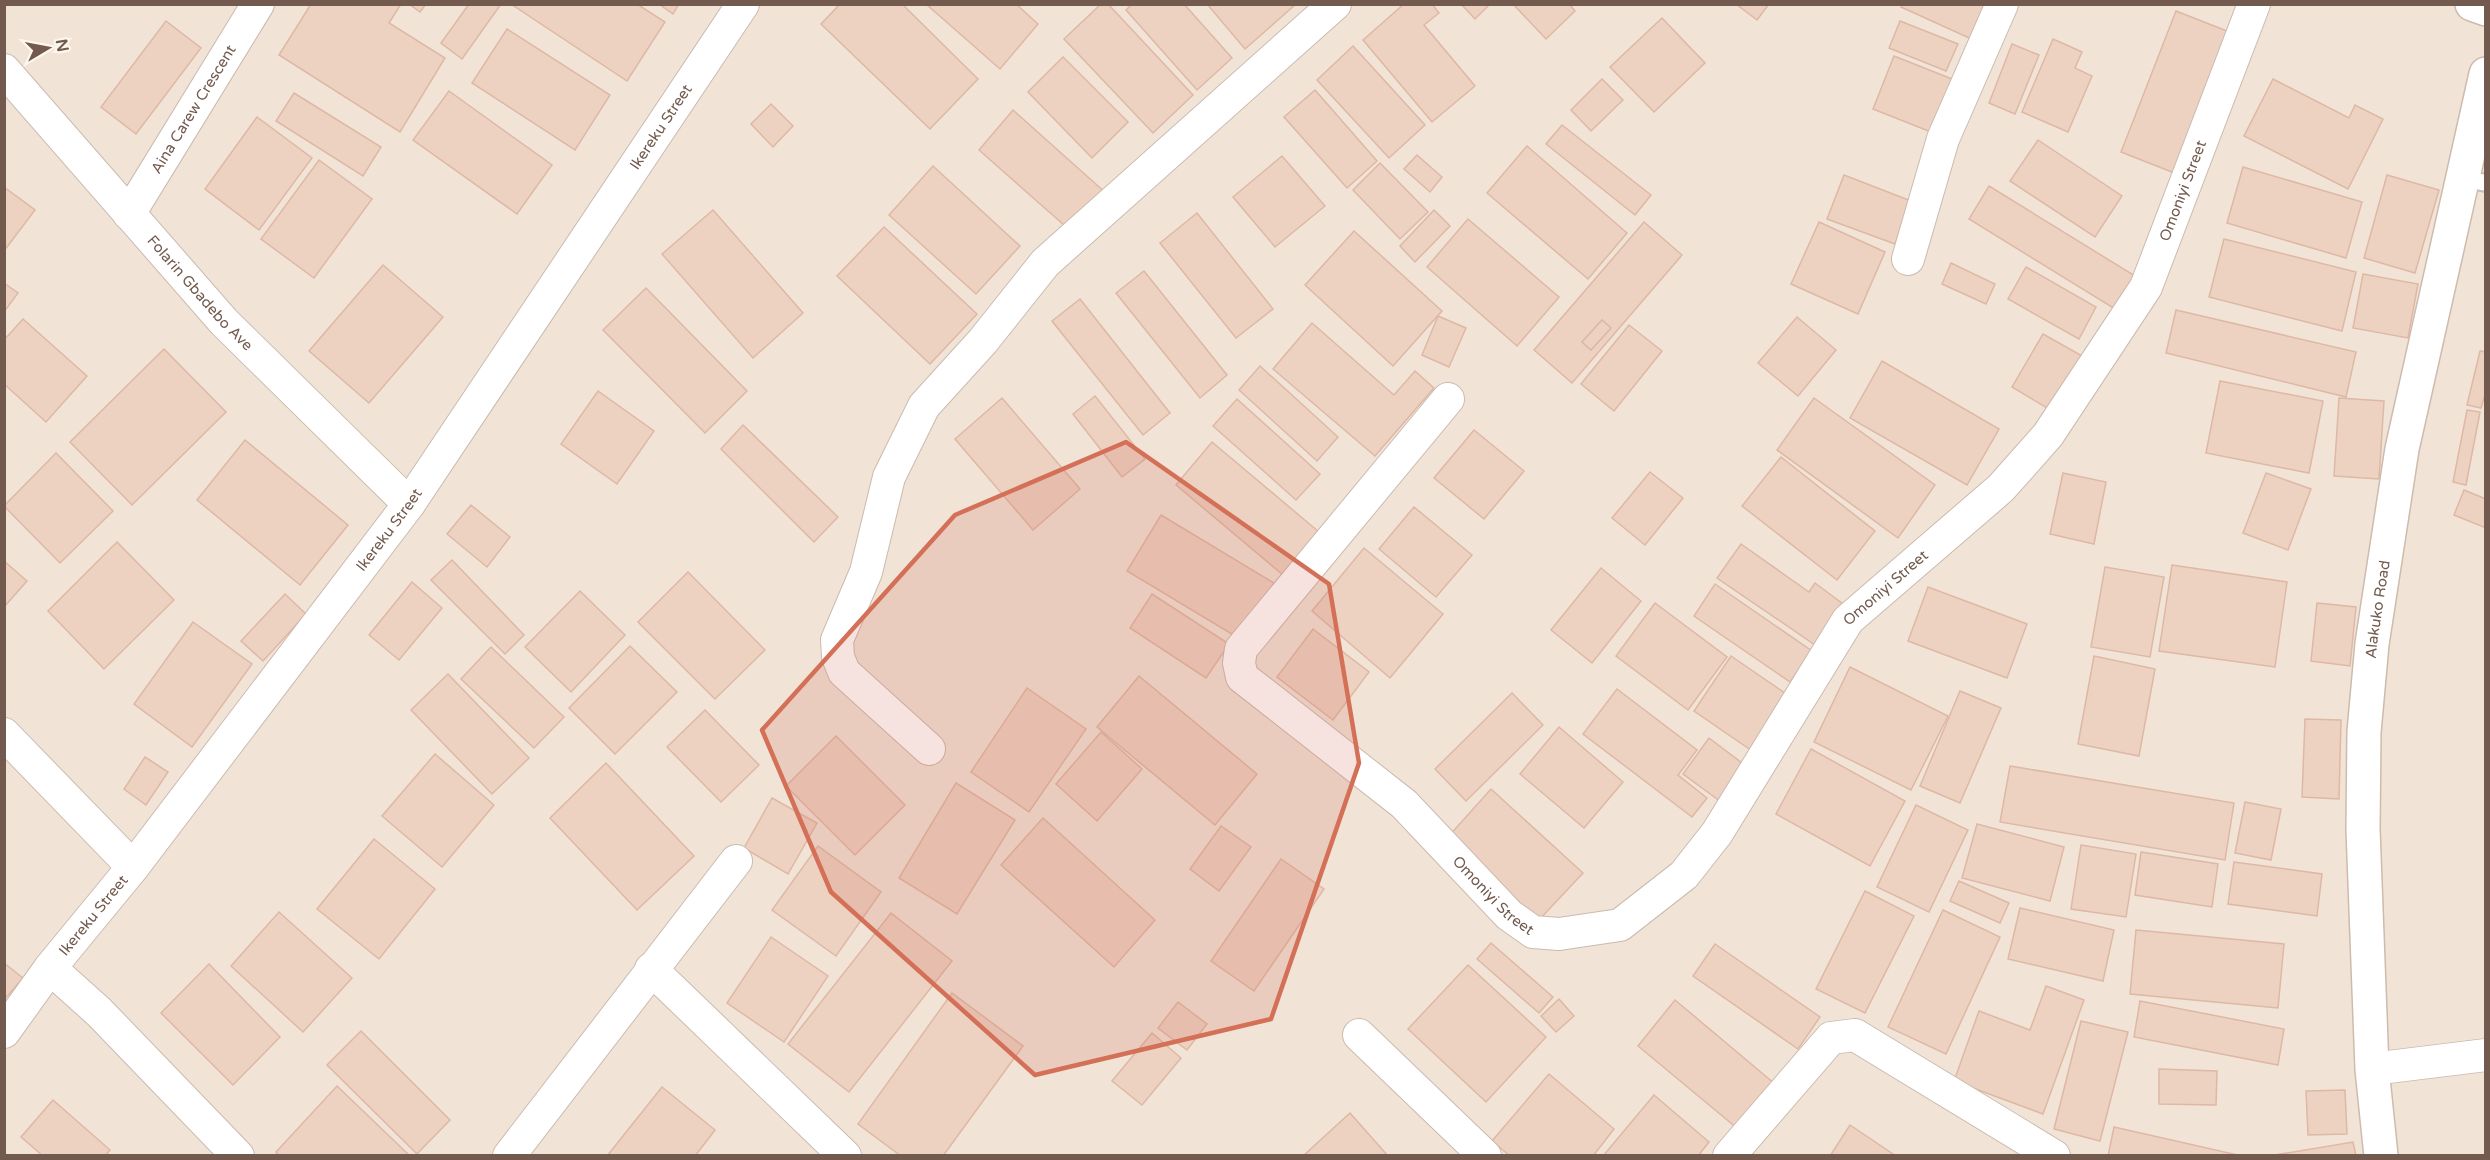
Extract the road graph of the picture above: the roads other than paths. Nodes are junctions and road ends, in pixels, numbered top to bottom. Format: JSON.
{"nodes":[{"id":1,"x":258,"y":4,"type":"edge"},
{"id":2,"x":743,"y":4,"type":"edge"},
{"id":3,"x":1335,"y":4,"type":"edge"},
{"id":4,"x":2002,"y":4,"type":"edge"},
{"id":5,"x":2254,"y":4,"type":"edge"},
{"id":6,"x":2472,"y":4,"type":"edge"},
{"id":7,"x":2486,"y":9,"type":"edge"},
{"id":8,"x":4,"y":70,"type":"edge"},
{"id":9,"x":2486,"y":75,"type":"edge"},
{"id":10,"x":2473,"y":181,"type":"edge"},
{"id":11,"x":129,"y":214,"type":"junction"},
{"id":12,"x":1908,"y":259,"type":"dead end"},
{"id":13,"x":1448,"y":399,"type":"dead end"},
{"id":14,"x":409,"y":504,"type":"junction"},
{"id":15,"x":4,"y":734,"type":"edge"},
{"id":16,"x":929,"y":749,"type":"dead end"},
{"id":17,"x":736,"y":861,"type":"dead end"},
{"id":18,"x":133,"y":867,"type":"junction"},
{"id":19,"x":50,"y":968,"type":"junction"},
{"id":20,"x":651,"y":969,"type":"junction"},
{"id":21,"x":4,"y":1032,"type":"edge"},
{"id":22,"x":1359,"y":1035,"type":"dead end"},
{"id":23,"x":2486,"y":1055,"type":"edge"},
{"id":24,"x":2372,"y":1069,"type":"junction"},
{"id":25,"x":238,"y":1155,"type":"edge"},
{"id":26,"x":509,"y":1155,"type":"edge"},
{"id":27,"x":845,"y":1155,"type":"edge"},
{"id":28,"x":1485,"y":1155,"type":"edge"},
{"id":29,"x":1729,"y":1155,"type":"edge"},
{"id":30,"x":2054,"y":1155,"type":"edge"},
{"id":31,"x":2381,"y":1155,"type":"edge"}],
"edges":[{"from":1,"to":11,"type":"street","name":"Aina Carew Crescent"},
{"from":2,"to":14,"type":"street","name":"Ikereku Street"},
{"from":3,"to":16,"type":"street"},
{"from":4,"to":12,"type":"street"},
{"from":5,"to":13,"type":"street","name":"Omoniyi Street"},
{"from":6,"to":7,"type":"main road"},
{"from":8,"to":11,"type":"street","name":"Folarin Gbadebo Ave"},
{"from":9,"to":10,"type":"main road","name":"Alakuko Road"},
{"from":10,"to":24,"type":"main road","name":"Alakuko Road"},
{"from":11,"to":14,"type":"street","name":"Folarin Gbadebo Ave"},
{"from":14,"to":18,"type":"street","name":"Ikereku Street"},
{"from":15,"to":18,"type":"street"},
{"from":17,"to":20,"type":"street"},
{"from":18,"to":19,"type":"street","name":"Ikereku Street"},
{"from":19,"to":21,"type":"street","name":"Ikereku Street"},
{"from":19,"to":25,"type":"street"},
{"from":20,"to":26,"type":"street"},
{"from":20,"to":27,"type":"street"},
{"from":22,"to":28,"type":"street"},
{"from":23,"to":24,"type":"street"},
{"from":24,"to":31,"type":"main road","name":"Alakuko Road"},
{"from":29,"to":30,"type":"street"}]}
